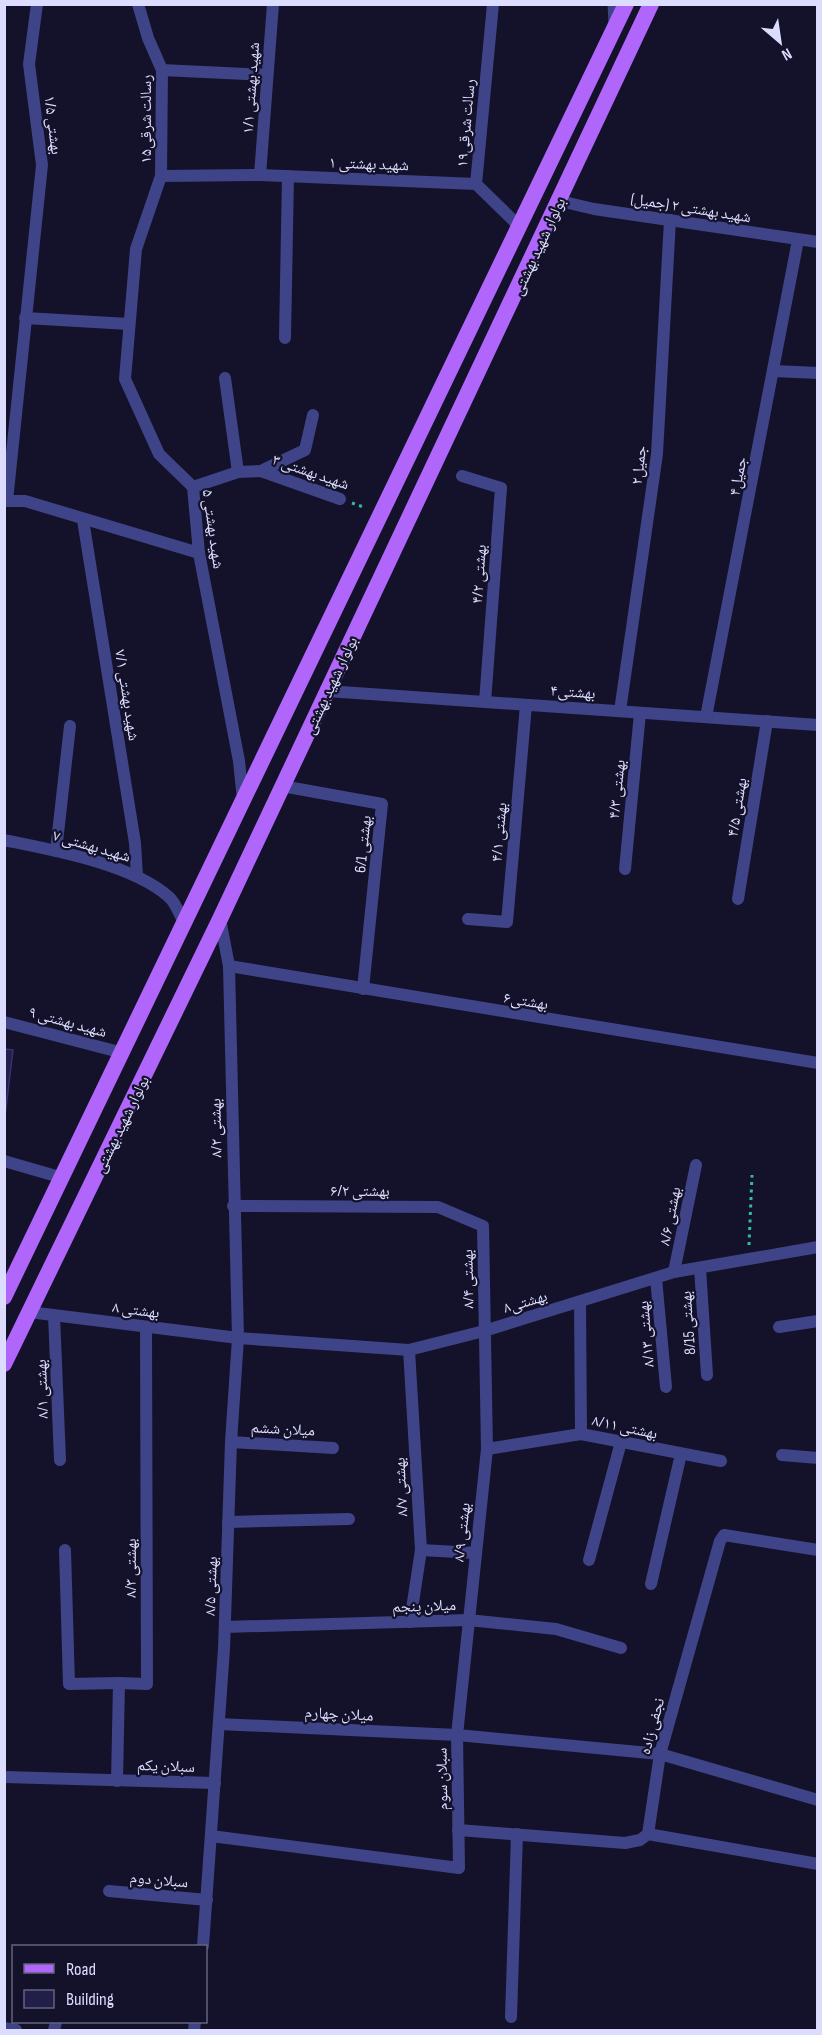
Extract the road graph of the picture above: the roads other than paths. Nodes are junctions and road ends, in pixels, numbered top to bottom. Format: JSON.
{"nodes":[{"id":1,"x":37,"y":4,"type":"edge"},
{"id":2,"x":138,"y":4,"type":"edge"},
{"id":3,"x":273,"y":4,"type":"edge"},
{"id":4,"x":493,"y":4,"type":"edge"},
{"id":5,"x":612,"y":4,"type":"edge"},
{"id":6,"x":626,"y":4,"type":"edge"},
{"id":7,"x":651,"y":4,"type":"edge"},
{"id":8,"x":614,"y":31,"type":"junction"},
{"id":9,"x":162,"y":70,"type":"junction"},
{"id":10,"x":267,"y":75,"type":"junction"},
{"id":11,"x":260,"y":175,"type":"junction"},
{"id":12,"x":161,"y":176,"type":"junction"},
{"id":13,"x":288,"y":176,"type":"junction"},
{"id":14,"x":476,"y":184,"type":"junction"},
{"id":15,"x":560,"y":201,"type":"junction"},
{"id":16,"x":670,"y":220,"type":"junction"},
{"id":17,"x":519,"y":227,"type":"junction"},
{"id":18,"x":798,"y":240,"type":"junction"},
{"id":19,"x":818,"y":242,"type":"edge"},
{"id":20,"x":25,"y":318,"type":"junction"},
{"id":21,"x":475,"y":319,"type":"junction"},
{"id":22,"x":129,"y":324,"type":"junction"},
{"id":23,"x":498,"y":331,"type":"junction"},
{"id":24,"x":285,"y":338,"type":"dead end"},
{"id":25,"x":774,"y":371,"type":"junction"},
{"id":26,"x":818,"y":373,"type":"edge"},
{"id":27,"x":225,"y":378,"type":"dead end"},
{"id":28,"x":313,"y":415,"type":"dead end"},
{"id":29,"x":261,"y":471,"type":"junction"},
{"id":30,"x":238,"y":472,"type":"junction"},
{"id":31,"x":462,"y":476,"type":"dead end"},
{"id":32,"x":193,"y":487,"type":"junction"},
{"id":33,"x":339,"y":499,"type":"road end"},
{"id":34,"x":6,"y":501,"type":"edge"},
{"id":35,"x":83,"y":520,"type":"junction"},
{"id":36,"x":199,"y":553,"type":"junction"},
{"id":37,"x":327,"y":691,"type":"junction"},
{"id":38,"x":485,"y":702,"type":"junction"},
{"id":39,"x":526,"y":705,"type":"junction"},
{"id":40,"x":620,"y":711,"type":"junction"},
{"id":41,"x":640,"y":713,"type":"junction"},
{"id":42,"x":706,"y":717,"type":"junction"},
{"id":43,"x":766,"y":721,"type":"junction"},
{"id":44,"x":818,"y":725,"type":"edge"},
{"id":45,"x":70,"y":726,"type":"dead end"},
{"id":46,"x":282,"y":786,"type":"junction"},
{"id":47,"x":244,"y":802,"type":"junction"},
{"id":48,"x":4,"y":840,"type":"edge"},
{"id":49,"x":56,"y":851,"type":"junction"},
{"id":50,"x":625,"y":869,"type":"dead end"},
{"id":51,"x":137,"y":876,"type":"junction"},
{"id":52,"x":738,"y":898,"type":"dead end"},
{"id":53,"x":220,"y":919,"type":"junction"},
{"id":54,"x":468,"y":919,"type":"dead end"},
{"id":55,"x":185,"y":924,"type":"junction"},
{"id":56,"x":230,"y":966,"type":"junction"},
{"id":57,"x":363,"y":989,"type":"junction"},
{"id":58,"x":4,"y":1022,"type":"edge"},
{"id":59,"x":123,"y":1053,"type":"junction"},
{"id":60,"x":818,"y":1063,"type":"edge"},
{"id":61,"x":4,"y":1161,"type":"edge"},
{"id":62,"x":696,"y":1166,"type":"dead end"},
{"id":63,"x":63,"y":1178,"type":"junction"},
{"id":64,"x":233,"y":1206,"type":"junction"},
{"id":65,"x":483,"y":1226,"type":"joint"},
{"id":66,"x":818,"y":1247,"type":"edge"},
{"id":67,"x":700,"y":1268,"type":"junction"},
{"id":68,"x":674,"y":1272,"type":"junction"},
{"id":69,"x":656,"y":1278,"type":"junction"},
{"id":70,"x":5,"y":1293,"type":"edge"},
{"id":71,"x":580,"y":1302,"type":"junction"},
{"id":72,"x":29,"y":1312,"type":"junction"},
{"id":73,"x":54,"y":1315,"type":"junction"},
{"id":74,"x":818,"y":1321,"type":"edge"},
{"id":75,"x":146,"y":1327,"type":"junction"},
{"id":76,"x":779,"y":1327,"type":"dead end"},
{"id":77,"x":484,"y":1331,"type":"junction"},
{"id":78,"x":238,"y":1338,"type":"junction"},
{"id":79,"x":409,"y":1350,"type":"junction"},
{"id":80,"x":4,"y":1364,"type":"edge"},
{"id":81,"x":707,"y":1375,"type":"dead end"},
{"id":82,"x":666,"y":1387,"type":"dead end"},
{"id":83,"x":581,"y":1434,"type":"junction"},
{"id":84,"x":231,"y":1442,"type":"junction"},
{"id":85,"x":621,"y":1442,"type":"junction"},
{"id":86,"x":333,"y":1448,"type":"dead end"},
{"id":87,"x":487,"y":1449,"type":"junction"},
{"id":88,"x":681,"y":1454,"type":"junction"},
{"id":89,"x":782,"y":1455,"type":"dead end"},
{"id":90,"x":818,"y":1458,"type":"edge"},
{"id":91,"x":60,"y":1461,"type":"dead end"},
{"id":92,"x":721,"y":1461,"type":"dead end"},
{"id":93,"x":350,"y":1519,"type":"dead end"},
{"id":94,"x":228,"y":1522,"type":"junction"},
{"id":95,"x":65,"y":1550,"type":"dead end"},
{"id":96,"x":421,"y":1550,"type":"junction"},
{"id":97,"x":818,"y":1550,"type":"edge"},
{"id":98,"x":475,"y":1553,"type":"junction"},
{"id":99,"x":589,"y":1560,"type":"dead end"},
{"id":100,"x":651,"y":1584,"type":"dead end"},
{"id":101,"x":468,"y":1620,"type":"junction"},
{"id":102,"x":410,"y":1622,"type":"junction"},
{"id":103,"x":225,"y":1627,"type":"junction"},
{"id":104,"x":621,"y":1648,"type":"dead end"},
{"id":105,"x":119,"y":1683,"type":"junction"},
{"id":106,"x":219,"y":1724,"type":"junction"},
{"id":107,"x":457,"y":1736,"type":"junction"},
{"id":108,"x":660,"y":1754,"type":"junction"},
{"id":109,"x":4,"y":1777,"type":"edge"},
{"id":110,"x":117,"y":1780,"type":"junction"},
{"id":111,"x":215,"y":1783,"type":"junction"},
{"id":112,"x":818,"y":1800,"type":"edge"},
{"id":113,"x":458,"y":1830,"type":"junction"},
{"id":114,"x":517,"y":1834,"type":"junction"},
{"id":115,"x":648,"y":1834,"type":"junction"},
{"id":116,"x":211,"y":1836,"type":"junction"},
{"id":117,"x":818,"y":1864,"type":"edge"},
{"id":118,"x":109,"y":1891,"type":"dead end"},
{"id":119,"x":207,"y":1900,"type":"junction"},
{"id":120,"x":203,"y":1945,"type":"edge"},
{"id":121,"x":511,"y":2017,"type":"dead end"},
{"id":122,"x":4,"y":2028,"type":"edge"},
{"id":123,"x":16,"y":2031,"type":"edge"}],
"edges":[{"from":1,"to":20,"type":"street","name":"بهشتی ۱/۵"},
{"from":2,"to":9,"type":"street","name":"رسالت شرقی۱۵"},
{"from":3,"to":10,"type":"street","name":"شهید بهشتی ۱/۱"},
{"from":4,"to":14,"type":"street","name":"رسالت شرقی۱۹"},
{"from":5,"to":8,"type":"lane"},
{"from":6,"to":8,"type":"main road","name":"بولوار شهید بهشتی"},
{"from":7,"to":15,"type":"main road","name":"بولوار شهید بهشتی"},
{"from":8,"to":17,"type":"main road","name":"بولوار شهید بهشتی"},
{"from":9,"to":10,"type":"street"},
{"from":9,"to":12,"type":"street","name":"رسالت شرقی۱۵"},
{"from":10,"to":11,"type":"street","name":"شهید بهشتی ۱/۱"},
{"from":11,"to":12,"type":"street","name":"رسالت شرقی۱۵"},
{"from":11,"to":13,"type":"street","name":"شهید بهشتی ۱"},
{"from":12,"to":22,"type":"street","name":"شهید بهشتی ۵"},
{"from":13,"to":14,"type":"street","name":"شهید بهشتی ۱"},
{"from":13,"to":24,"type":"street"},
{"from":14,"to":17,"type":"street","name":"رسالت شرقی۱۹"},
{"from":15,"to":16,"type":"street","name":"شهید بهشتی ۲ (جمیل)"},
{"from":15,"to":23,"type":"main road","name":"بولوار شهید بهشتی"},
{"from":16,"to":18,"type":"street","name":"شهید بهشتی ۲ (جمیل)"},
{"from":16,"to":40,"type":"street","name":"جمیل۲"},
{"from":17,"to":21,"type":"main road","name":"بولوار شهید بهشتی"},
{"from":18,"to":19,"type":"street","name":"شهید بهشتی ۲ (جمیل)"},
{"from":18,"to":25,"type":"street","name":"جمیل۴"},
{"from":20,"to":22,"type":"street"},
{"from":20,"to":34,"type":"street","name":"بهشتی ۱/۵"},
{"from":21,"to":23,"type":"main road"},
{"from":21,"to":47,"type":"main road","name":"بولوار شهید بهشتی"},
{"from":22,"to":32,"type":"street","name":"شهید بهشتی ۵"},
{"from":23,"to":37,"type":"main road","name":"بولوار شهید بهشتی"},
{"from":25,"to":26,"type":"street"},
{"from":25,"to":42,"type":"street","name":"جمیل۴"},
{"from":27,"to":30,"type":"street"},
{"from":28,"to":29,"type":"street"},
{"from":29,"to":30,"type":"street","name":"شهید بهشتی ۳"},
{"from":29,"to":33,"type":"street","name":"شهید بهشتی ۳"},
{"from":30,"to":32,"type":"street","name":"شهید بهشتی ۳"},
{"from":31,"to":38,"type":"street","name":"بهشتی ۴/۲"},
{"from":32,"to":36,"type":"street","name":"شهید بهشتی ۵"},
{"from":34,"to":35,"type":"street"},
{"from":35,"to":36,"type":"street"},
{"from":35,"to":51,"type":"street","name":"شهید بهشتی ۷/۱"},
{"from":36,"to":47,"type":"street","name":"شهید بهشتی ۵"},
{"from":37,"to":38,"type":"street","name":"بهشتی۴"},
{"from":37,"to":46,"type":"main road","name":"بولوار شهید بهشتی"},
{"from":38,"to":39,"type":"street","name":"بهشتی۴"},
{"from":39,"to":40,"type":"street","name":"بهشتی۴"},
{"from":39,"to":54,"type":"street","name":"بهشتی ۴/۱"},
{"from":40,"to":41,"type":"street","name":"بهشتی۴"},
{"from":41,"to":42,"type":"street","name":"بهشتی۴"},
{"from":41,"to":50,"type":"street","name":"بهشتی ۴/۳"},
{"from":42,"to":43,"type":"street","name":"بهشتی۴"},
{"from":43,"to":44,"type":"street","name":"بهشتی۴"},
{"from":43,"to":52,"type":"street","name":"بهشتی ۴/۵"},
{"from":45,"to":49,"type":"street"},
{"from":46,"to":53,"type":"main road","name":"بولوار شهید بهشتی"},
{"from":46,"to":57,"type":"street","name":"بهشتی 6/1"},
{"from":47,"to":55,"type":"main road","name":"بولوار شهید بهشتی"},
{"from":48,"to":49,"type":"street","name":"شهید بهشتی ۷"},
{"from":49,"to":51,"type":"street","name":"شهید بهشتی ۷"},
{"from":51,"to":55,"type":"street","name":"شهید بهشتی ۷"},
{"from":53,"to":56,"type":"street","name":"بهشتی ۸/۲"},
{"from":53,"to":72,"type":"main road","name":"بولوار شهید بهشتی"},
{"from":55,"to":59,"type":"main road","name":"بولوار شهید بهشتی"},
{"from":56,"to":57,"type":"street","name":"بهشتی۶"},
{"from":56,"to":64,"type":"street","name":"بهشتی ۸/۲"},
{"from":57,"to":60,"type":"street","name":"بهشتی۶"},
{"from":58,"to":59,"type":"street","name":"شهید بهشتی ۹"},
{"from":59,"to":63,"type":"main road","name":"بولوار شهید بهشتی"},
{"from":61,"to":63,"type":"street"},
{"from":62,"to":68,"type":"street","name":"بهشتی ۸/۶"},
{"from":63,"to":70,"type":"main road","name":"بولوار شهید بهشتی"},
{"from":64,"to":65,"type":"street","name":"بهشتی ۶/۲"},
{"from":64,"to":78,"type":"street","name":"بهشتی ۸/۲"},
{"from":65,"to":77,"type":"street","name":"بهشتی ۸/۴"},
{"from":66,"to":67,"type":"street","name":"بهشتی۸"},
{"from":67,"to":68,"type":"street","name":"بهشتی۸"},
{"from":67,"to":81,"type":"street","name":"بهشتی 8/15"},
{"from":68,"to":69,"type":"street","name":"بهشتی۸"},
{"from":69,"to":71,"type":"street","name":"بهشتی۸"},
{"from":69,"to":82,"type":"street","name":"بهشتی ۸/۱۳"},
{"from":71,"to":77,"type":"street","name":"بهشتی۸"},
{"from":71,"to":83,"type":"street","name":"بهشتی ۸/۱۱"},
{"from":72,"to":73,"type":"street","name":"۸ بهشتی"},
{"from":72,"to":80,"type":"main road","name":"بولوار شهید بهشتی"},
{"from":73,"to":75,"type":"street","name":"۸ بهشتی"},
{"from":73,"to":91,"type":"street","name":"بهشتی ۸/۱"},
{"from":74,"to":76,"type":"street"},
{"from":75,"to":78,"type":"street","name":"۸ بهشتی"},
{"from":75,"to":105,"type":"street","name":"بهشتی ۸/۳"},
{"from":77,"to":79,"type":"street","name":"بهشتی۸"},
{"from":77,"to":87,"type":"street","name":"بهشتی ۸/۹"},
{"from":78,"to":79,"type":"street","name":"بهشتی۸"},
{"from":78,"to":84,"type":"street","name":"بهشتی ۸/۵"},
{"from":79,"to":96,"type":"street","name":"بهشتی ۸/۷"},
{"from":83,"to":85,"type":"street","name":"بهشتی ۸/۱۱"},
{"from":83,"to":87,"type":"street"},
{"from":84,"to":86,"type":"street","name":"میلان ششم"},
{"from":84,"to":94,"type":"street","name":"بهشتی ۸/۵"},
{"from":85,"to":88,"type":"street","name":"بهشتی ۸/۱۱"},
{"from":85,"to":99,"type":"street"},
{"from":87,"to":98,"type":"street","name":"بهشتی ۸/۹"},
{"from":88,"to":92,"type":"street","name":"بهشتی ۸/۱۱"},
{"from":88,"to":100,"type":"street"},
{"from":89,"to":90,"type":"street"},
{"from":93,"to":94,"type":"street"},
{"from":94,"to":103,"type":"street","name":"بهشتی ۸/۵"},
{"from":95,"to":105,"type":"street"},
{"from":96,"to":98,"type":"street"},
{"from":96,"to":102,"type":"street","name":"بهشتی ۸/۷"},
{"from":97,"to":108,"type":"street","name":"نجفی زاده"},
{"from":98,"to":101,"type":"street","name":"بهشتی ۸/۹"},
{"from":101,"to":102,"type":"street","name":"میلان پنجم"},
{"from":101,"to":104,"type":"street","name":"میلان پنجم"},
{"from":101,"to":107,"type":"street","name":"بهشتی ۸/۹"},
{"from":102,"to":103,"type":"street","name":"میلان پنجم"},
{"from":103,"to":106,"type":"street","name":"بهشتی ۸/۵"},
{"from":105,"to":110,"type":"street"},
{"from":106,"to":107,"type":"street","name":"میلان چهارم"},
{"from":106,"to":111,"type":"street","name":"بهشتی ۸/۵"},
{"from":107,"to":108,"type":"street","name":"سبلان سوم"},
{"from":107,"to":113,"type":"street","name":"سبلان سوم"},
{"from":108,"to":112,"type":"street","name":"سبلان سوم"},
{"from":108,"to":115,"type":"street","name":"نجفی زاده"},
{"from":109,"to":110,"type":"street","name":"سبلان یکم"},
{"from":110,"to":111,"type":"street","name":"سبلان یکم"},
{"from":111,"to":116,"type":"street","name":"بهشتی ۸/۵"},
{"from":113,"to":114,"type":"street"},
{"from":113,"to":116,"type":"street","name":"سبلان سوم"},
{"from":114,"to":115,"type":"street"},
{"from":114,"to":121,"type":"street"},
{"from":115,"to":117,"type":"street"},
{"from":116,"to":119,"type":"street","name":"بهشتی ۸/۵"},
{"from":118,"to":119,"type":"street","name":"سبلان دوم"},
{"from":119,"to":120,"type":"street","name":"بهشتی ۸/۵"},
{"from":122,"to":123,"type":"street"}]}
